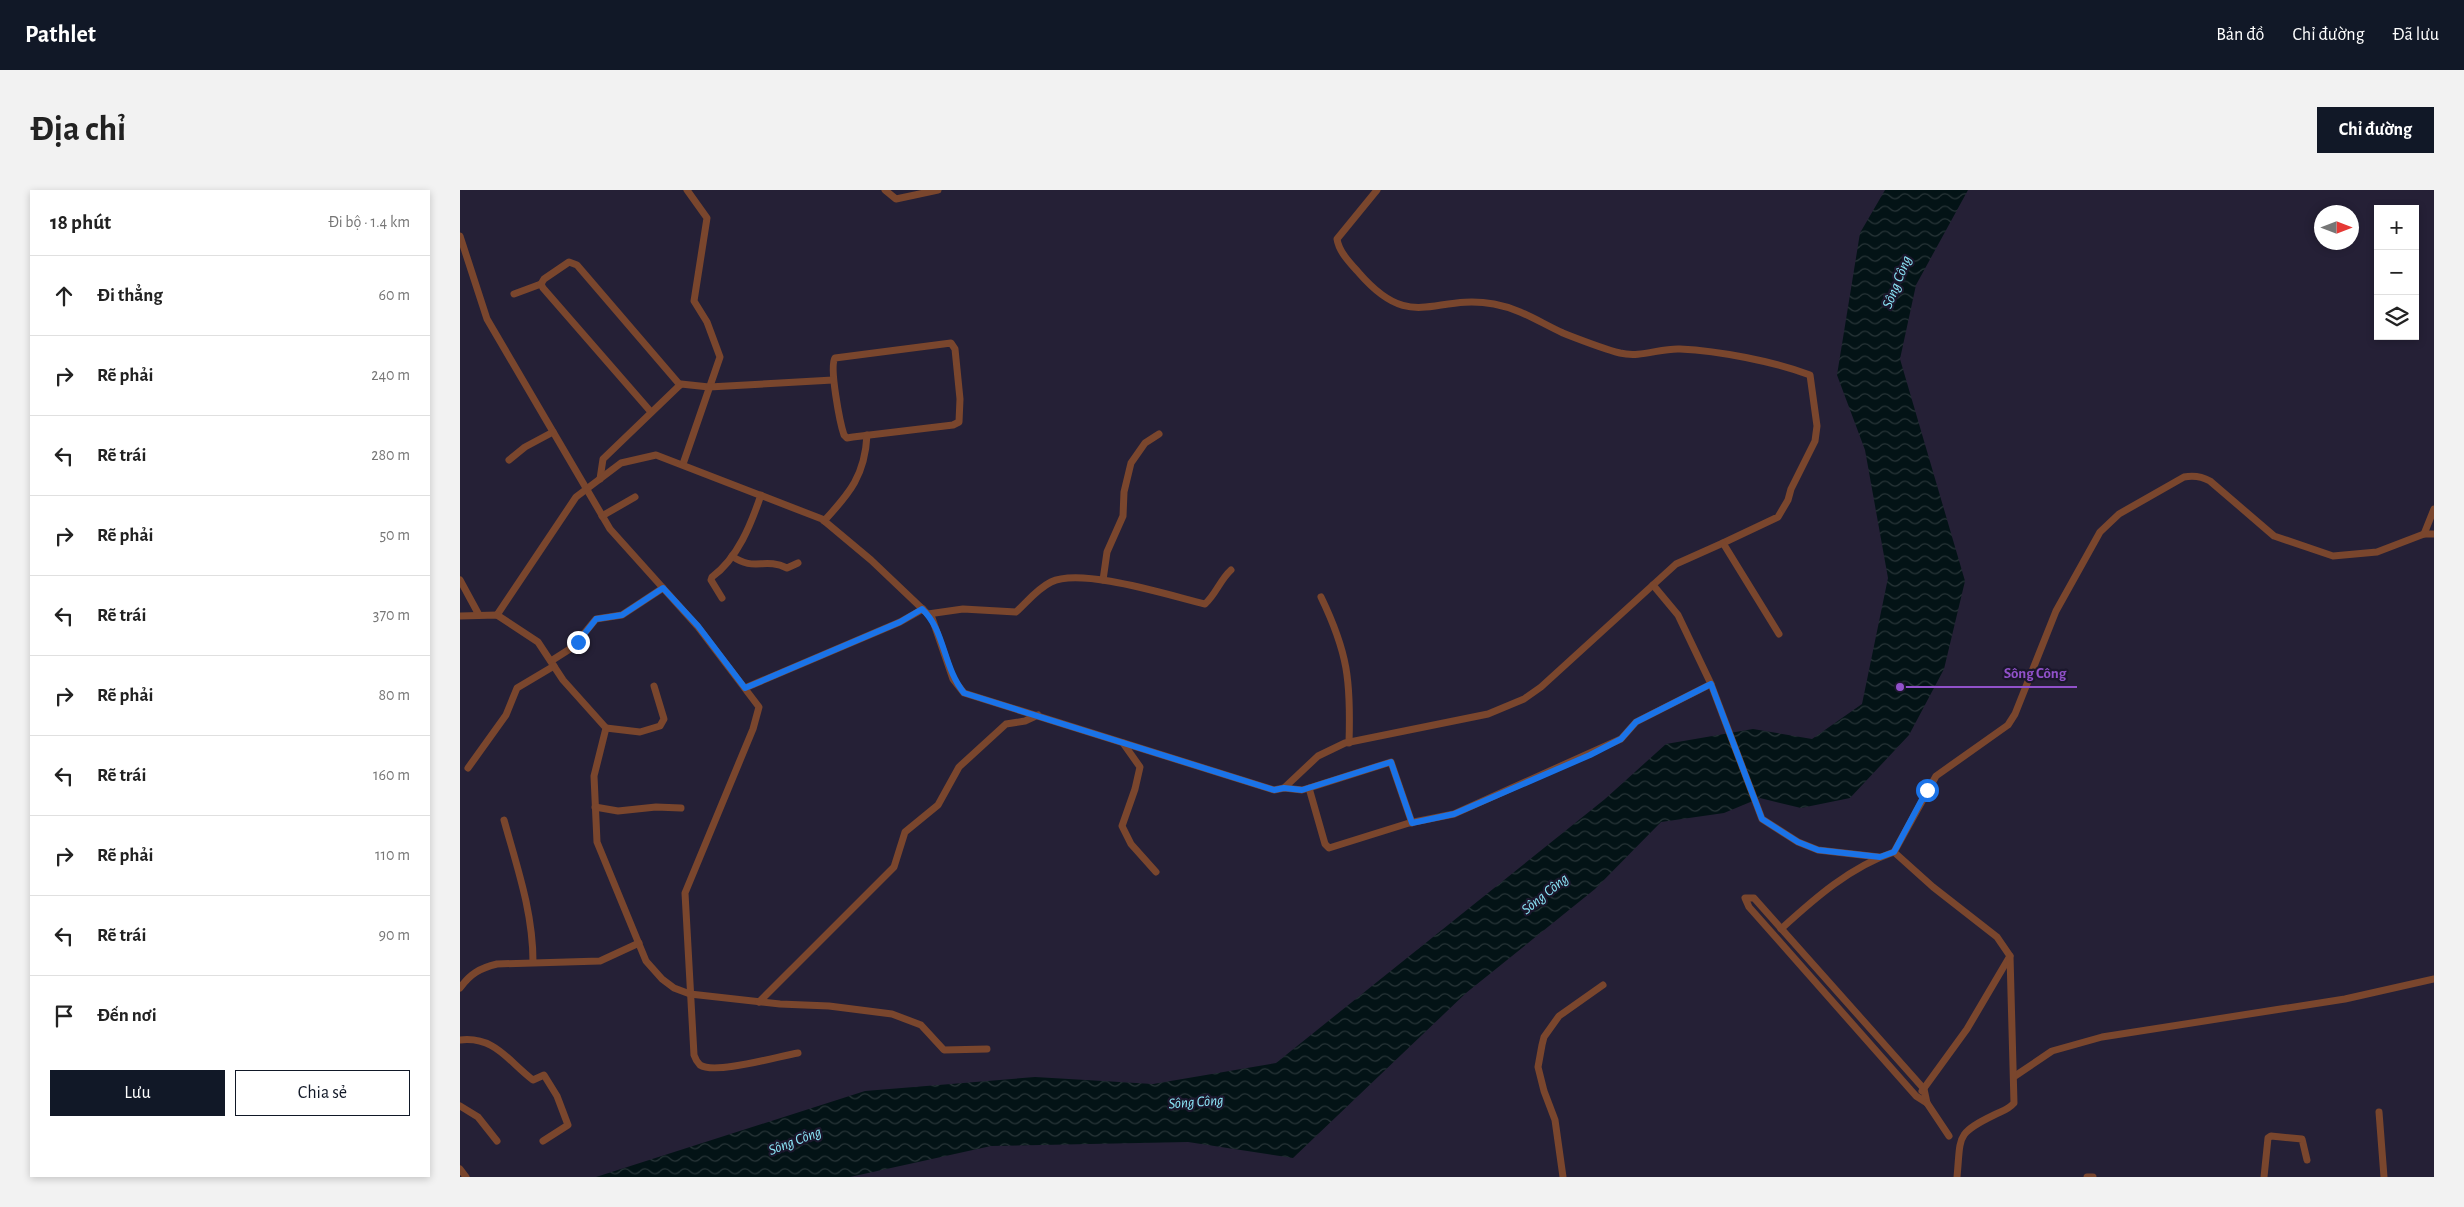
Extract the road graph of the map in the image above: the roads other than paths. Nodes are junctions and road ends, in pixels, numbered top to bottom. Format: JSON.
{"nodes":[{"id":1,"x":687,"y":190,"type":"edge"},
{"id":2,"x":885,"y":190,"type":"edge"},
{"id":3,"x":938,"y":190,"type":"edge"},
{"id":4,"x":1376,"y":190,"type":"edge"},
{"id":5,"x":460,"y":236,"type":"edge"},
{"id":6,"x":541,"y":284,"type":"junction"},
{"id":7,"x":514,"y":294,"type":"dead end"},
{"id":8,"x":833,"y":380,"type":"junction"},
{"id":9,"x":680,"y":385,"type":"junction"},
{"id":10,"x":709,"y":387,"type":"junction"},
{"id":11,"x":651,"y":412,"type":"junction"},
{"id":12,"x":553,"y":432,"type":"junction"},
{"id":13,"x":1159,"y":434,"type":"dead end"},
{"id":14,"x":867,"y":435,"type":"junction"},
{"id":15,"x":510,"y":460,"type":"dead end"},
{"id":16,"x":683,"y":464,"type":"junction"},
{"id":17,"x":600,"y":479,"type":"junction"},
{"id":18,"x":586,"y":489,"type":"junction"},
{"id":19,"x":761,"y":495,"type":"junction"},
{"id":20,"x":635,"y":497,"type":"dead end"},
{"id":21,"x":2434,"y":509,"type":"edge"},
{"id":22,"x":602,"y":516,"type":"junction"},
{"id":23,"x":824,"y":521,"type":"junction"},
{"id":24,"x":2424,"y":534,"type":"junction"},
{"id":25,"x":2434,"y":534,"type":"edge"},
{"id":26,"x":1723,"y":543,"type":"junction"},
{"id":27,"x":732,"y":556,"type":"junction"},
{"id":28,"x":798,"y":563,"type":"dead end"},
{"id":29,"x":1231,"y":570,"type":"dead end"},
{"id":30,"x":460,"y":580,"type":"edge"},
{"id":31,"x":1103,"y":580,"type":"junction"},
{"id":32,"x":1653,"y":585,"type":"junction"},
{"id":33,"x":663,"y":588,"type":"junction"},
{"id":34,"x":1321,"y":597,"type":"dead end"},
{"id":35,"x":722,"y":598,"type":"dead end"},
{"id":36,"x":925,"y":612,"type":"junction"},
{"id":37,"x":497,"y":615,"type":"junction"},
{"id":38,"x":460,"y":616,"type":"edge"},
{"id":39,"x":479,"y":616,"type":"junction"},
{"id":40,"x":1780,"y":634,"type":"dead end"},
{"id":41,"x":552,"y":663,"type":"junction"},
{"id":42,"x":1711,"y":684,"type":"junction"},
{"id":43,"x":654,"y":686,"type":"dead end"},
{"id":44,"x":745,"y":688,"type":"junction"},
{"id":45,"x":1038,"y":715,"type":"junction"},
{"id":46,"x":606,"y":728,"type":"junction"},
{"id":47,"x":1123,"y":742,"type":"junction"},
{"id":48,"x":1349,"y":743,"type":"junction"},
{"id":49,"x":468,"y":768,"type":"dead end"},
{"id":50,"x":1284,"y":788,"type":"junction"},
{"id":51,"x":1309,"y":788,"type":"junction"},
{"id":52,"x":595,"y":807,"type":"junction"},
{"id":53,"x":681,"y":808,"type":"dead end"},
{"id":54,"x":504,"y":820,"type":"dead end"},
{"id":55,"x":1412,"y":823,"type":"junction"},
{"id":56,"x":1894,"y":852,"type":"junction"},
{"id":57,"x":1880,"y":857,"type":"junction"},
{"id":58,"x":1156,"y":872,"type":"dead end"},
{"id":59,"x":1782,"y":929,"type":"junction"},
{"id":60,"x":639,"y":943,"type":"junction"},
{"id":61,"x":2010,"y":956,"type":"junction"},
{"id":62,"x":533,"y":962,"type":"junction"},
{"id":63,"x":2434,"y":979,"type":"edge"},
{"id":64,"x":1603,"y":985,"type":"dead end"},
{"id":65,"x":460,"y":988,"type":"edge"},
{"id":66,"x":690,"y":994,"type":"junction"},
{"id":67,"x":759,"y":1002,"type":"junction"},
{"id":68,"x":460,"y":1040,"type":"edge"},
{"id":69,"x":987,"y":1049,"type":"dead end"},
{"id":70,"x":798,"y":1052,"type":"dead end"},
{"id":71,"x":2015,"y":1076,"type":"junction"},
{"id":72,"x":1924,"y":1090,"type":"junction"},
{"id":73,"x":1916,"y":1096,"type":"junction"},
{"id":74,"x":460,"y":1106,"type":"edge"},
{"id":75,"x":1928,"y":1106,"type":"junction"},
{"id":76,"x":2379,"y":1112,"type":"dead end"},
{"id":77,"x":497,"y":1140,"type":"dead end"},
{"id":78,"x":543,"y":1141,"type":"dead end"},
{"id":79,"x":1960,"y":1150,"type":"junction"},
{"id":80,"x":2307,"y":1160,"type":"dead end"},
{"id":81,"x":460,"y":1169,"type":"edge"},
{"id":82,"x":1563,"y":1174,"type":"edge"},
{"id":83,"x":466,"y":1177,"type":"edge"},
{"id":84,"x":1957,"y":1177,"type":"edge"},
{"id":85,"x":2087,"y":1177,"type":"edge"},
{"id":86,"x":2093,"y":1177,"type":"edge"},
{"id":87,"x":2264,"y":1177,"type":"edge"},
{"id":88,"x":2384,"y":1177,"type":"edge"}],
"edges":[{"from":1,"to":10,"type":"street"},
{"from":2,"to":3,"type":"street"},
{"from":4,"to":26,"type":"street"},
{"from":5,"to":12,"type":"street"},
{"from":6,"to":7,"type":"street"},
{"from":6,"to":9,"type":"street"},
{"from":6,"to":11,"type":"street"},
{"from":8,"to":10,"type":"street"},
{"from":8,"to":14,"type":"street"},
{"from":8,"to":14,"type":"street"},
{"from":9,"to":10,"type":"street"},
{"from":9,"to":11,"type":"street"},
{"from":10,"to":16,"type":"street"},
{"from":11,"to":17,"type":"street"},
{"from":12,"to":15,"type":"street"},
{"from":12,"to":18,"type":"street"},
{"from":13,"to":31,"type":"street"},
{"from":14,"to":23,"type":"street"},
{"from":16,"to":17,"type":"street"},
{"from":16,"to":19,"type":"street"},
{"from":17,"to":18,"type":"street"},
{"from":18,"to":22,"type":"street"},
{"from":18,"to":37,"type":"street"},
{"from":19,"to":23,"type":"street"},
{"from":19,"to":27,"type":"street"},
{"from":20,"to":22,"type":"street"},
{"from":21,"to":24,"type":"street"},
{"from":22,"to":33,"type":"street"},
{"from":23,"to":36,"type":"street"},
{"from":24,"to":25,"type":"street"},
{"from":24,"to":56,"type":"street"},
{"from":26,"to":32,"type":"street"},
{"from":26,"to":40,"type":"street"},
{"from":27,"to":28,"type":"street"},
{"from":27,"to":35,"type":"street"},
{"from":29,"to":31,"type":"street"},
{"from":30,"to":39,"type":"street"},
{"from":31,"to":36,"type":"street"},
{"from":32,"to":42,"type":"street"},
{"from":32,"to":48,"type":"street"},
{"from":33,"to":41,"type":"street"},
{"from":33,"to":44,"type":"street"},
{"from":34,"to":48,"type":"street"},
{"from":36,"to":44,"type":"street"},
{"from":36,"to":45,"type":"street"},
{"from":37,"to":39,"type":"street"},
{"from":37,"to":41,"type":"street"},
{"from":38,"to":39,"type":"street"},
{"from":41,"to":46,"type":"street"},
{"from":41,"to":49,"type":"street"},
{"from":42,"to":55,"type":"street"},
{"from":42,"to":57,"type":"street"},
{"from":43,"to":46,"type":"street"},
{"from":44,"to":66,"type":"street"},
{"from":45,"to":47,"type":"street"},
{"from":45,"to":67,"type":"street"},
{"from":46,"to":52,"type":"street"},
{"from":47,"to":50,"type":"street"},
{"from":47,"to":58,"type":"street"},
{"from":48,"to":50,"type":"street"},
{"from":50,"to":51,"type":"street"},
{"from":51,"to":55,"type":"street"},
{"from":51,"to":55,"type":"street"},
{"from":52,"to":53,"type":"street"},
{"from":52,"to":60,"type":"street"},
{"from":54,"to":62,"type":"street"},
{"from":56,"to":57,"type":"street"},
{"from":56,"to":61,"type":"street"},
{"from":57,"to":59,"type":"street"},
{"from":59,"to":72,"type":"street"},
{"from":59,"to":73,"type":"street"},
{"from":60,"to":62,"type":"street"},
{"from":60,"to":66,"type":"street"},
{"from":61,"to":71,"type":"street"},
{"from":61,"to":72,"type":"street"},
{"from":62,"to":65,"type":"street"},
{"from":63,"to":71,"type":"street"},
{"from":64,"to":82,"type":"street"},
{"from":66,"to":67,"type":"street"},
{"from":66,"to":70,"type":"street"},
{"from":67,"to":69,"type":"street"},
{"from":68,"to":78,"type":"street"},
{"from":71,"to":79,"type":"street"},
{"from":72,"to":73,"type":"street"},
{"from":72,"to":75,"type":"street"},
{"from":73,"to":75,"type":"street"},
{"from":74,"to":77,"type":"street"},
{"from":75,"to":79,"type":"street"},
{"from":76,"to":88,"type":"street"},
{"from":79,"to":84,"type":"street"},
{"from":80,"to":87,"type":"street"},
{"from":81,"to":83,"type":"street"},
{"from":85,"to":86,"type":"street"}]}
